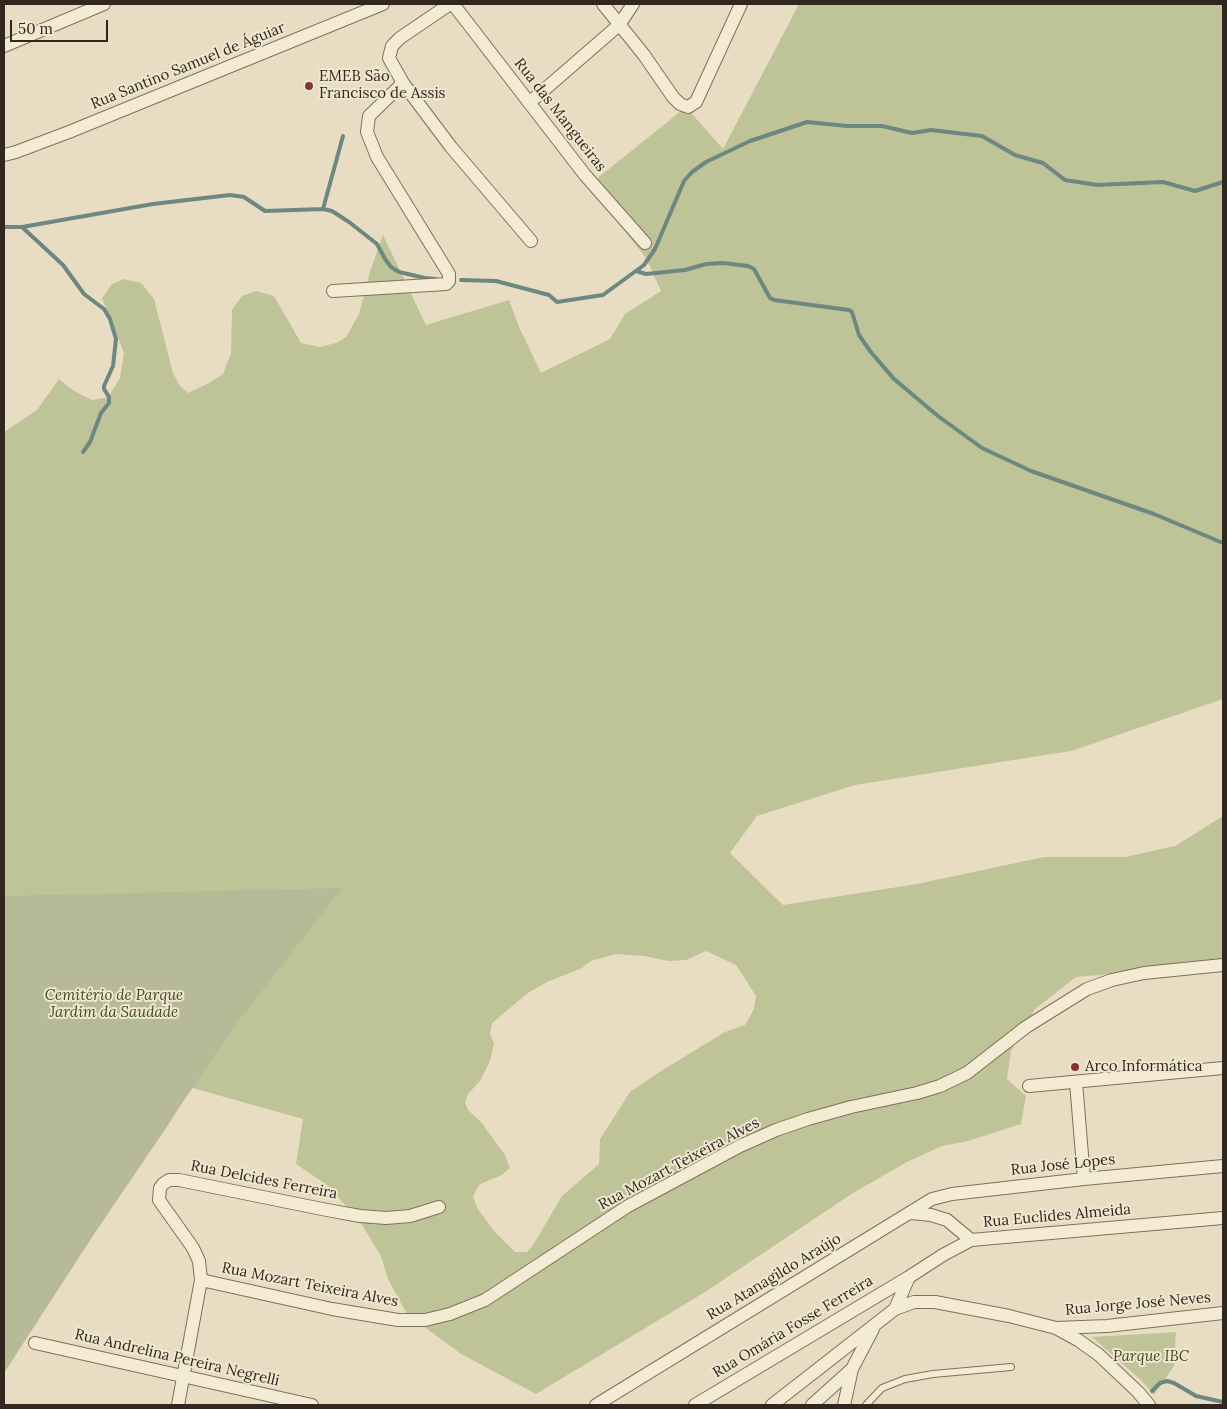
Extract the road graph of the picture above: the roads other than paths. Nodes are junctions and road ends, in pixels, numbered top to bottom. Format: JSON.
{"nodes":[{"id":1,"x":383,"y":4,"type":"edge"},
{"id":2,"x":452,"y":4,"type":"edge"},
{"id":3,"x":603,"y":4,"type":"edge"},
{"id":4,"x":633,"y":4,"type":"edge"},
{"id":5,"x":741,"y":4,"type":"edge"},
{"id":6,"x":98,"y":5,"type":"edge"},
{"id":7,"x":619,"y":25,"type":"junction"},
{"id":8,"x":4,"y":46,"type":"edge"},
{"id":9,"x":403,"y":83,"type":"junction"},
{"id":10,"x":529,"y":103,"type":"junction"},
{"id":11,"x":4,"y":155,"type":"edge"},
{"id":12,"x":531,"y":241,"type":"dead end"},
{"id":13,"x":644,"y":243,"type":"dead end"},
{"id":14,"x":333,"y":291,"type":"dead end"},
{"id":15,"x":1223,"y":965,"type":"edge"},
{"id":16,"x":1223,"y":1068,"type":"edge"},
{"id":17,"x":1076,"y":1082,"type":"junction"},
{"id":18,"x":1028,"y":1086,"type":"dead end"},
{"id":19,"x":1223,"y":1166,"type":"edge"},
{"id":20,"x":1084,"y":1179,"type":"junction"},
{"id":21,"x":438,"y":1207,"type":"dead end"},
{"id":22,"x":911,"y":1213,"type":"junction"},
{"id":23,"x":1223,"y":1218,"type":"edge"},
{"id":24,"x":971,"y":1240,"type":"junction"},
{"id":25,"x":909,"y":1277,"type":"junction"},
{"id":26,"x":201,"y":1280,"type":"junction"},
{"id":27,"x":895,"y":1309,"type":"junction"},
{"id":28,"x":1223,"y":1313,"type":"edge"},
{"id":29,"x":875,"y":1324,"type":"junction"},
{"id":30,"x":1056,"y":1328,"type":"junction"},
{"id":31,"x":35,"y":1343,"type":"dead end"},
{"id":32,"x":1011,"y":1367,"type":"dead end"},
{"id":33,"x":852,"y":1369,"type":"junction"},
{"id":34,"x":184,"y":1375,"type":"junction"},
{"id":35,"x":178,"y":1405,"type":"edge"},
{"id":36,"x":312,"y":1405,"type":"edge"},
{"id":37,"x":596,"y":1405,"type":"edge"},
{"id":38,"x":695,"y":1405,"type":"edge"},
{"id":39,"x":772,"y":1405,"type":"edge"},
{"id":40,"x":812,"y":1405,"type":"edge"},
{"id":41,"x":844,"y":1405,"type":"edge"},
{"id":42,"x":866,"y":1405,"type":"edge"},
{"id":43,"x":1149,"y":1405,"type":"edge"}],
"edges":[{"from":1,"to":11,"type":"street","name":"Rua Santino Samuel de Águiar"},
{"from":2,"to":9,"type":"street"},
{"from":2,"to":10,"type":"street","name":"Rua das Mangueiras"},
{"from":3,"to":7,"type":"street"},
{"from":4,"to":7,"type":"street"},
{"from":5,"to":7,"type":"street"},
{"from":6,"to":8,"type":"street"},
{"from":7,"to":10,"type":"street"},
{"from":9,"to":12,"type":"street"},
{"from":9,"to":14,"type":"street"},
{"from":10,"to":13,"type":"street","name":"Rua das Mangueiras"},
{"from":15,"to":26,"type":"street","name":"Rua Mozart Teixeira Alves"},
{"from":16,"to":17,"type":"street"},
{"from":17,"to":18,"type":"street"},
{"from":17,"to":20,"type":"street"},
{"from":19,"to":20,"type":"street","name":"Rua José Lopes"},
{"from":20,"to":22,"type":"street","name":"Rua José Lopes"},
{"from":21,"to":26,"type":"street","name":"Rua Delcides Ferreira"},
{"from":22,"to":24,"type":"street"},
{"from":22,"to":37,"type":"street","name":"Rua Atanagildo Araújo"},
{"from":23,"to":24,"type":"street","name":"Rua Euclides Almeida"},
{"from":24,"to":25,"type":"street","name":"Rua Euclides Almeida"},
{"from":25,"to":27,"type":"street"},
{"from":25,"to":38,"type":"street","name":"Rua Omária Fosse Ferreira"},
{"from":26,"to":34,"type":"street"},
{"from":27,"to":29,"type":"street"},
{"from":27,"to":30,"type":"street"},
{"from":28,"to":30,"type":"street","name":"Rua Jorge José Neves"},
{"from":29,"to":33,"type":"street"},
{"from":29,"to":39,"type":"street"},
{"from":30,"to":43,"type":"street"},
{"from":31,"to":34,"type":"street","name":"Rua Andrelina Pereira Negrelli"},
{"from":32,"to":42,"type":"lane"},
{"from":33,"to":40,"type":"street"},
{"from":33,"to":41,"type":"street"},
{"from":34,"to":35,"type":"street"},
{"from":34,"to":36,"type":"street","name":"Rua Andrelina Pereira Negrelli"}]}
